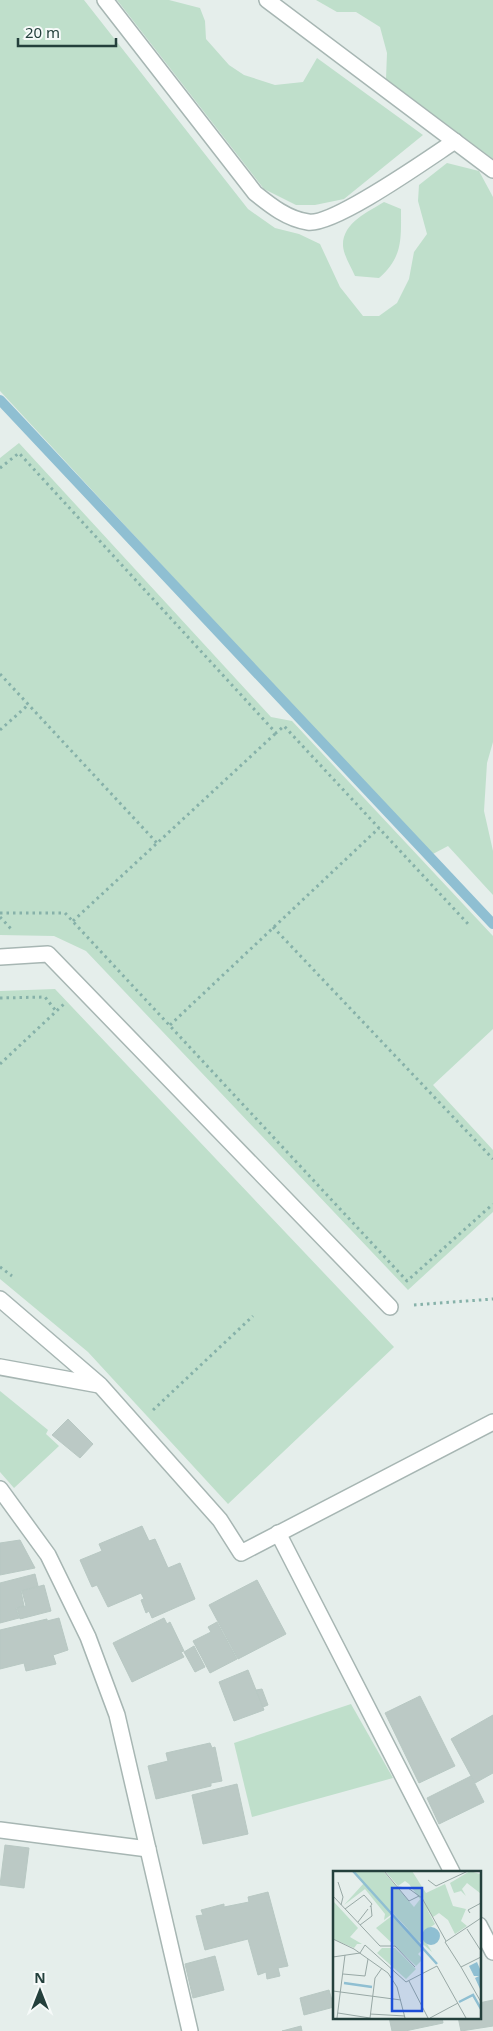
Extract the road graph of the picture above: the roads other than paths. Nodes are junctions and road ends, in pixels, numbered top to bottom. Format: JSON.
{"nodes":[{"id":1,"x":106,"y":0,"type":"edge"},
{"id":2,"x":267,"y":0,"type":"edge"},
{"id":3,"x":455,"y":141,"type":"junction"},
{"id":4,"x":493,"y":170,"type":"edge"},
{"id":5,"x":0,"y":957,"type":"edge"},
{"id":6,"x":0,"y":1299,"type":"edge"},
{"id":7,"x":390,"y":1307,"type":"road end"},
{"id":8,"x":0,"y":1367,"type":"edge"},
{"id":9,"x":100,"y":1385,"type":"junction"},
{"id":10,"x":493,"y":1422,"type":"edge"},
{"id":11,"x":0,"y":1489,"type":"edge"},
{"id":12,"x":278,"y":1533,"type":"junction"},
{"id":13,"x":0,"y":1830,"type":"edge"},
{"id":14,"x":148,"y":1849,"type":"junction"},
{"id":15,"x":451,"y":1871,"type":"edge"},
{"id":16,"x":480,"y":1927,"type":"edge"},
{"id":17,"x":493,"y":1952,"type":"edge"},
{"id":18,"x":190,"y":2031,"type":"edge"}],
"edges":[{"from":1,"to":3,"type":"street"},
{"from":2,"to":3,"type":"street"},
{"from":3,"to":4,"type":"street"},
{"from":5,"to":7,"type":"street"},
{"from":6,"to":9,"type":"street"},
{"from":8,"to":9,"type":"street"},
{"from":9,"to":12,"type":"street"},
{"from":10,"to":12,"type":"street"},
{"from":11,"to":14,"type":"street"},
{"from":12,"to":15,"type":"street"},
{"from":13,"to":14,"type":"street"},
{"from":14,"to":18,"type":"street"},
{"from":16,"to":17,"type":"street"}]}
